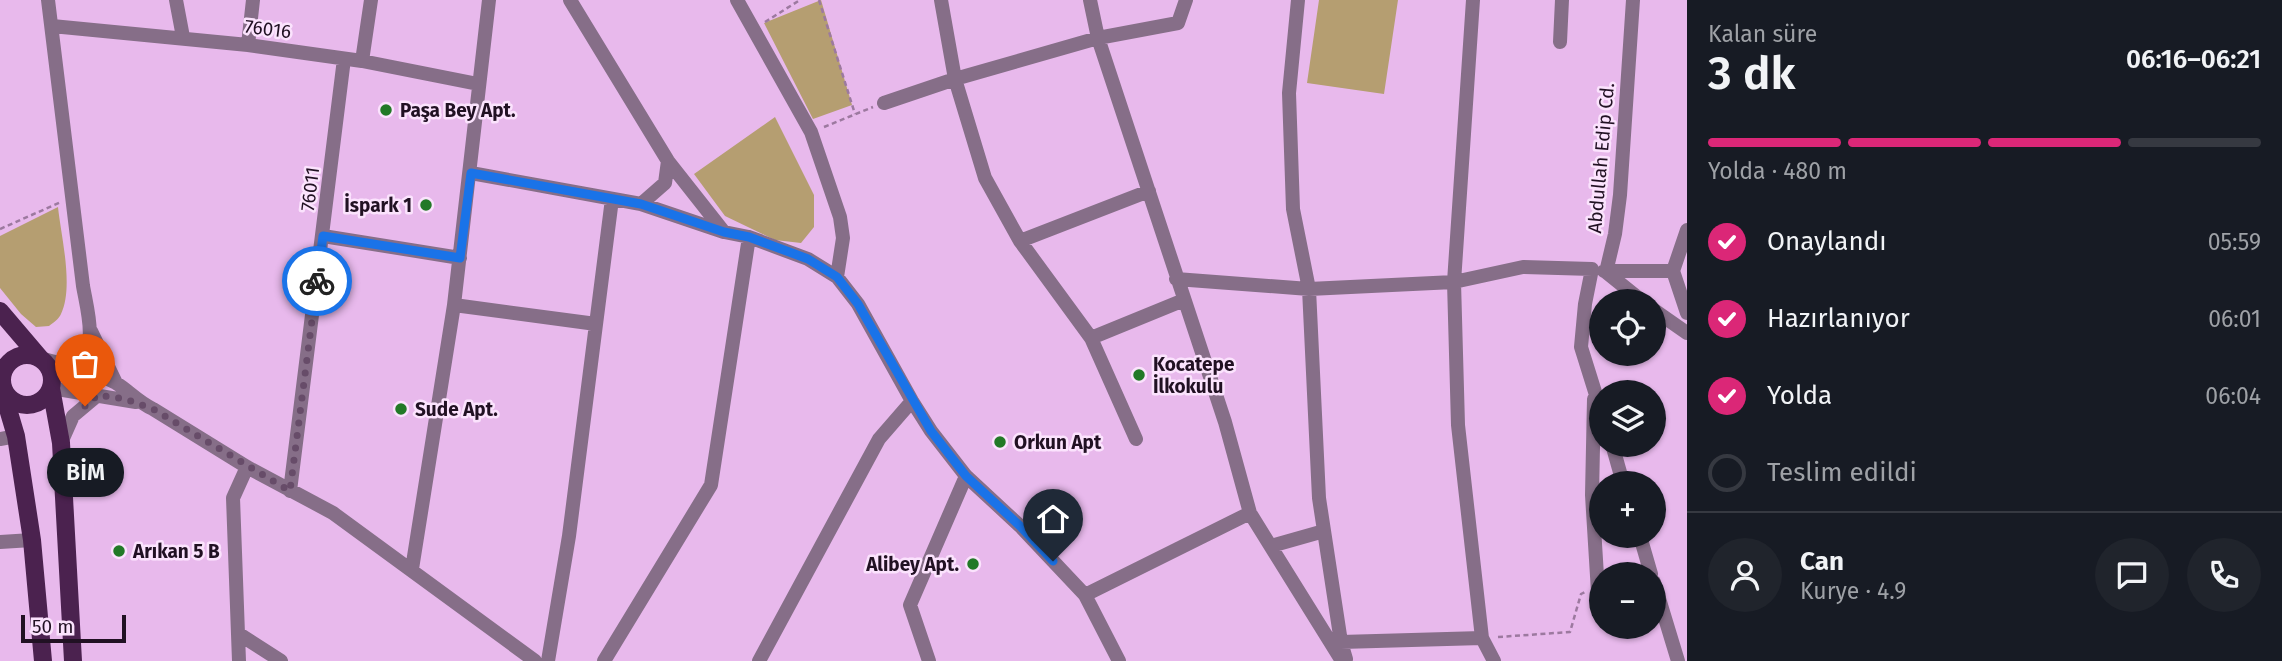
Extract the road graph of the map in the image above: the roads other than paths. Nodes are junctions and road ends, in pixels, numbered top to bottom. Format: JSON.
{"nodes":[{"id":1,"x":48,"y":0,"type":"edge"},
{"id":2,"x":176,"y":0,"type":"edge"},
{"id":3,"x":253,"y":0,"type":"edge"},
{"id":4,"x":371,"y":0,"type":"edge"},
{"id":5,"x":489,"y":0,"type":"edge"},
{"id":6,"x":570,"y":0,"type":"edge"},
{"id":7,"x":737,"y":0,"type":"edge"},
{"id":8,"x":941,"y":0,"type":"edge"},
{"id":9,"x":1090,"y":0,"type":"edge"},
{"id":10,"x":1186,"y":0,"type":"edge"},
{"id":11,"x":1298,"y":0,"type":"edge"},
{"id":12,"x":1474,"y":0,"type":"edge"},
{"id":13,"x":1562,"y":0,"type":"edge"},
{"id":14,"x":1633,"y":0,"type":"edge"},
{"id":15,"x":52,"y":26,"type":"junction"},
{"id":16,"x":183,"y":37,"type":"junction"},
{"id":17,"x":1098,"y":38,"type":"junction"},
{"id":18,"x":1560,"y":42,"type":"dead end"},
{"id":19,"x":248,"y":45,"type":"junction"},
{"id":20,"x":344,"y":59,"type":"junction"},
{"id":21,"x":362,"y":61,"type":"junction"},
{"id":22,"x":955,"y":79,"type":"junction"},
{"id":23,"x":478,"y":83,"type":"junction"},
{"id":24,"x":884,"y":103,"type":"road end"},
{"id":25,"x":668,"y":161,"type":"junction"},
{"id":26,"x":471,"y":173,"type":"junction"},
{"id":27,"x":1149,"y":191,"type":"junction"},
{"id":28,"x":612,"y":199,"type":"junction"},
{"id":29,"x":641,"y":204,"type":"junction"},
{"id":30,"x":1687,"y":230,"type":"edge"},
{"id":31,"x":724,"y":232,"type":"junction"},
{"id":32,"x":323,"y":236,"type":"junction"},
{"id":33,"x":749,"y":237,"type":"junction"},
{"id":34,"x":1020,"y":241,"type":"junction"},
{"id":35,"x":460,"y":258,"type":"junction"},
{"id":36,"x":1599,"y":270,"type":"junction"},
{"id":37,"x":1673,"y":271,"type":"junction"},
{"id":38,"x":837,"y":277,"type":"junction"},
{"id":39,"x":1177,"y":279,"type":"junction"},
{"id":40,"x":1454,"y":282,"type":"junction"},
{"id":41,"x":1309,"y":289,"type":"junction"},
{"id":42,"x":1625,"y":289,"type":"edge"},
{"id":43,"x":1184,"y":300,"type":"junction"},
{"id":44,"x":454,"y":305,"type":"junction"},
{"id":45,"x":0,"y":311,"type":"edge"},
{"id":46,"x":1687,"y":313,"type":"edge"},
{"id":47,"x":1666,"y":318,"type":"edge"},
{"id":48,"x":596,"y":324,"type":"junction"},
{"id":49,"x":91,"y":330,"type":"junction"},
{"id":50,"x":1687,"y":333,"type":"edge"},
{"id":51,"x":1091,"y":338,"type":"junction"},
{"id":52,"x":40,"y":358,"type":"junction"},
{"id":53,"x":77,"y":368,"type":"junction"},
{"id":54,"x":1592,"y":380,"type":"edge"},
{"id":55,"x":116,"y":383,"type":"junction"},
{"id":56,"x":2,"y":384,"type":"edge"},
{"id":57,"x":51,"y":388,"type":"junction"},
{"id":58,"x":98,"y":395,"type":"junction"},
{"id":59,"x":912,"y":401,"type":"junction"},
{"id":60,"x":139,"y":402,"type":"junction"},
{"id":61,"x":8,"y":437,"type":"edge"},
{"id":62,"x":1136,"y":439,"type":"dead end"},
{"id":63,"x":61,"y":443,"type":"junction"},
{"id":64,"x":1593,"y":457,"type":"edge"},
{"id":65,"x":247,"y":467,"type":"junction"},
{"id":66,"x":966,"y":476,"type":"junction"},
{"id":67,"x":290,"y":491,"type":"junction"},
{"id":68,"x":1250,"y":513,"type":"junction"},
{"id":69,"x":1324,"y":531,"type":"junction"},
{"id":70,"x":32,"y":540,"type":"junction"},
{"id":71,"x":0,"y":542,"type":"edge"},
{"id":72,"x":1271,"y":546,"type":"junction"},
{"id":73,"x":1597,"y":562,"type":"edge"},
{"id":74,"x":412,"y":569,"type":"junction"},
{"id":75,"x":1085,"y":595,"type":"junction"},
{"id":76,"x":1666,"y":623,"type":"edge"},
{"id":77,"x":239,"y":634,"type":"junction"},
{"id":78,"x":1482,"y":638,"type":"junction"},
{"id":79,"x":1341,"y":642,"type":"junction"},
{"id":80,"x":1681,"y":659,"type":"edge"},
{"id":81,"x":531,"y":660,"type":"edge"},
{"id":82,"x":43,"y":661,"type":"edge"},
{"id":83,"x":73,"y":661,"type":"edge"},
{"id":84,"x":239,"y":661,"type":"edge"},
{"id":85,"x":281,"y":661,"type":"edge"},
{"id":86,"x":548,"y":661,"type":"edge"},
{"id":87,"x":604,"y":661,"type":"edge"},
{"id":88,"x":759,"y":661,"type":"edge"},
{"id":89,"x":929,"y":661,"type":"edge"},
{"id":90,"x":1119,"y":661,"type":"edge"},
{"id":91,"x":1344,"y":661,"type":"edge"},
{"id":92,"x":1494,"y":661,"type":"edge"}],
"edges":[{"from":1,"to":15,"type":"street"},
{"from":2,"to":16,"type":"street"},
{"from":3,"to":19,"type":"street"},
{"from":4,"to":21,"type":"street"},
{"from":5,"to":23,"type":"street"},
{"from":6,"to":25,"type":"street"},
{"from":7,"to":38,"type":"street"},
{"from":8,"to":22,"type":"street"},
{"from":9,"to":17,"type":"street"},
{"from":10,"to":17,"type":"street"},
{"from":11,"to":41,"type":"street"},
{"from":12,"to":40,"type":"street"},
{"from":13,"to":18,"type":"street"},
{"from":14,"to":36,"type":"street","name":"Abdullah Edip Cd."},
{"from":15,"to":16,"type":"street","name":"76016"},
{"from":15,"to":49,"type":"street"},
{"from":16,"to":19,"type":"street","name":"76016"},
{"from":17,"to":22,"type":"street"},
{"from":17,"to":27,"type":"street"},
{"from":19,"to":20,"type":"street","name":"76016"},
{"from":20,"to":21,"type":"street","name":"76016"},
{"from":20,"to":32,"type":"street","name":"76011"},
{"from":21,"to":23,"type":"street","name":"76016"},
{"from":22,"to":24,"type":"street"},
{"from":22,"to":34,"type":"street"},
{"from":23,"to":26,"type":"street"},
{"from":25,"to":29,"type":"street"},
{"from":25,"to":31,"type":"street"},
{"from":26,"to":28,"type":"street"},
{"from":26,"to":35,"type":"street"},
{"from":27,"to":34,"type":"street"},
{"from":27,"to":39,"type":"street"},
{"from":28,"to":29,"type":"street"},
{"from":28,"to":48,"type":"street"},
{"from":29,"to":31,"type":"street"},
{"from":30,"to":37,"type":"street"},
{"from":31,"to":33,"type":"street"},
{"from":32,"to":35,"type":"street"},
{"from":32,"to":67,"type":"street","name":"76011"},
{"from":33,"to":38,"type":"street"},
{"from":33,"to":87,"type":"street"},
{"from":34,"to":51,"type":"street"},
{"from":35,"to":44,"type":"street"},
{"from":36,"to":37,"type":"street"},
{"from":36,"to":40,"type":"street"},
{"from":36,"to":42,"type":"street"},
{"from":36,"to":54,"type":"street","name":"Abdullah Edip Cd."},
{"from":37,"to":46,"type":"street"},
{"from":38,"to":59,"type":"street"},
{"from":39,"to":41,"type":"street"},
{"from":39,"to":43,"type":"street"},
{"from":40,"to":41,"type":"street"},
{"from":40,"to":78,"type":"street"},
{"from":41,"to":69,"type":"street"},
{"from":43,"to":51,"type":"street"},
{"from":43,"to":68,"type":"street"},
{"from":44,"to":48,"type":"street"},
{"from":44,"to":74,"type":"street"},
{"from":45,"to":52,"type":"main road"},
{"from":47,"to":50,"type":"street"},
{"from":48,"to":86,"type":"street"},
{"from":49,"to":53,"type":"street"},
{"from":49,"to":55,"type":"street"},
{"from":51,"to":62,"type":"street"},
{"from":52,"to":53,"type":"street"},
{"from":52,"to":56,"type":"main road"},
{"from":52,"to":57,"type":"main road"},
{"from":53,"to":55,"type":"street"},
{"from":55,"to":60,"type":"street"},
{"from":56,"to":57,"type":"main road"},
{"from":56,"to":61,"type":"main road"},
{"from":57,"to":58,"type":"street"},
{"from":57,"to":63,"type":"main road"},
{"from":58,"to":60,"type":"street"},
{"from":58,"to":63,"type":"street"},
{"from":59,"to":66,"type":"street"},
{"from":59,"to":88,"type":"street"},
{"from":60,"to":65,"type":"street"},
{"from":61,"to":70,"type":"main road"},
{"from":63,"to":83,"type":"main road"},
{"from":64,"to":73,"type":"street"},
{"from":65,"to":67,"type":"street"},
{"from":65,"to":77,"type":"street"},
{"from":66,"to":75,"type":"street"},
{"from":66,"to":89,"type":"street"},
{"from":67,"to":74,"type":"street"},
{"from":68,"to":72,"type":"street"},
{"from":68,"to":75,"type":"street"},
{"from":69,"to":72,"type":"street"},
{"from":69,"to":79,"type":"street"},
{"from":70,"to":71,"type":"street"},
{"from":70,"to":82,"type":"main road"},
{"from":72,"to":91,"type":"street"},
{"from":74,"to":81,"type":"street"},
{"from":75,"to":90,"type":"street"},
{"from":76,"to":80,"type":"street"},
{"from":77,"to":84,"type":"street"},
{"from":77,"to":85,"type":"street"},
{"from":78,"to":79,"type":"street"},
{"from":78,"to":92,"type":"street"},
{"from":79,"to":91,"type":"street"}]}
